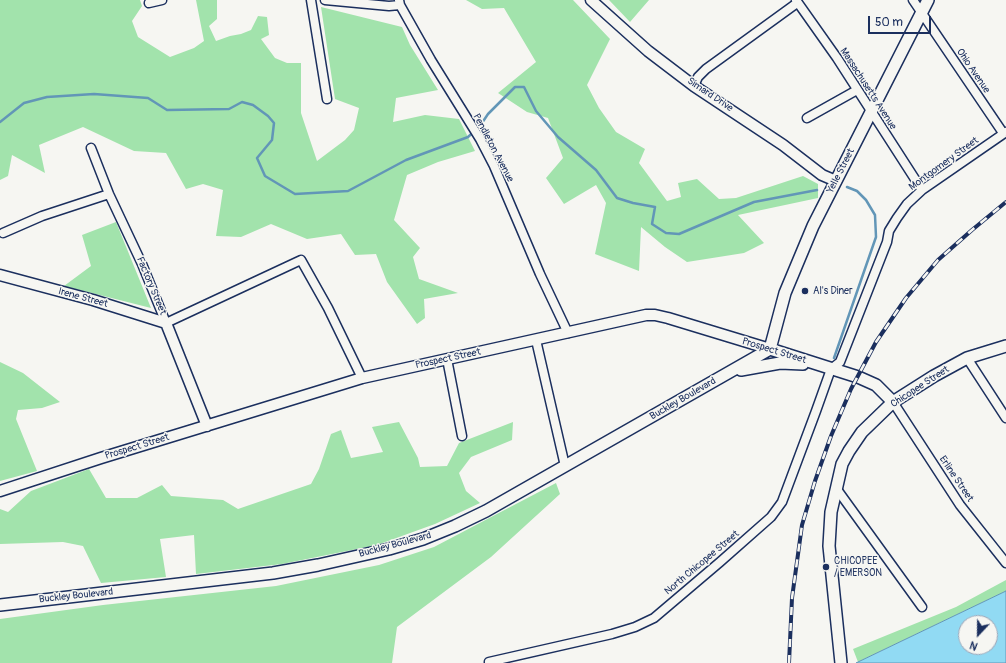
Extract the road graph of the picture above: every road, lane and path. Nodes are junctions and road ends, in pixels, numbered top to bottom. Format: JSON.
{"nodes":[{"id":1,"x":162,"y":0,"type":"edge"},
{"id":2,"x":311,"y":0,"type":"edge"},
{"id":3,"x":325,"y":0,"type":"edge"},
{"id":4,"x":591,"y":0,"type":"edge"},
{"id":5,"x":913,"y":0,"type":"edge"},
{"id":6,"x":928,"y":0,"type":"edge"},
{"id":7,"x":796,"y":1,"type":"edge"},
{"id":8,"x":149,"y":3,"type":"dead end"},
{"id":9,"x":399,"y":3,"type":"edge"},
{"id":10,"x":922,"y":13,"type":"junction"},
{"id":11,"x":694,"y":86,"type":"junction"},
{"id":12,"x":857,"y":90,"type":"junction"},
{"id":13,"x":326,"y":99,"type":"dead end"},
{"id":14,"x":871,"y":113,"type":"junction"},
{"id":15,"x":807,"y":118,"type":"dead end"},
{"id":16,"x":1005,"y":133,"type":"edge"},
{"id":17,"x":91,"y":148,"type":"dead end"},
{"id":18,"x":836,"y":181,"type":"junction"},
{"id":19,"x":922,"y":190,"type":"junction"},
{"id":20,"x":109,"y":194,"type":"junction"},
{"id":21,"x":3,"y":233,"type":"dead end"},
{"id":22,"x":0,"y":275,"type":"edge"},
{"id":23,"x":166,"y":323,"type":"junction"},
{"id":24,"x":568,"y":333,"type":"junction"},
{"id":25,"x":536,"y":340,"type":"junction"},
{"id":26,"x":1006,"y":346,"type":"edge"},
{"id":27,"x":770,"y":349,"type":"junction"},
{"id":28,"x":967,"y":358,"type":"junction"},
{"id":29,"x":447,"y":359,"type":"junction"},
{"id":30,"x":819,"y":365,"type":"junction"},
{"id":31,"x":831,"y":368,"type":"junction"},
{"id":32,"x":727,"y":373,"type":"junction"},
{"id":33,"x":362,"y":378,"type":"junction"},
{"id":34,"x":893,"y":402,"type":"junction"},
{"id":35,"x":1006,"y":418,"type":"edge"},
{"id":36,"x":207,"y":426,"type":"junction"},
{"id":37,"x":462,"y":436,"type":"dead end"},
{"id":38,"x":565,"y":466,"type":"junction"},
{"id":39,"x":836,"y":488,"type":"junction"},
{"id":40,"x":0,"y":491,"type":"edge"},
{"id":41,"x":1006,"y":563,"type":"edge"},
{"id":42,"x":0,"y":605,"type":"edge"},
{"id":43,"x":922,"y":607,"type":"dead end"},
{"id":44,"x":489,"y":662,"type":"edge"},
{"id":45,"x":841,"y":663,"type":"edge"}],
"edges":[{"from":1,"to":8,"type":"street"},
{"from":2,"to":13,"type":"street"},
{"from":3,"to":9,"type":"street"},
{"from":4,"to":11,"type":"street","name":"Simard Drive"},
{"from":5,"to":10,"type":"street","name":"Ohio Avenue"},
{"from":6,"to":10,"type":"main road","name":"Yelle Street"},
{"from":7,"to":11,"type":"street"},
{"from":7,"to":12,"type":"street","name":"Massachusetts Avenue"},
{"from":9,"to":24,"type":"street","name":"Pendleton Avenue"},
{"from":10,"to":14,"type":"main road","name":"Yelle Street"},
{"from":10,"to":16,"type":"street","name":"Ohio Avenue"},
{"from":11,"to":18,"type":"street","name":"Simard Drive"},
{"from":12,"to":14,"type":"street","name":"Massachusetts Avenue"},
{"from":12,"to":15,"type":"street"},
{"from":14,"to":18,"type":"main road","name":"Yelle Street"},
{"from":14,"to":19,"type":"street","name":"Massachusetts Avenue"},
{"from":16,"to":19,"type":"street","name":"Montgomery Street"},
{"from":17,"to":20,"type":"street","name":"Factory Street"},
{"from":18,"to":27,"type":"main road","name":"Yelle Street"},
{"from":19,"to":31,"type":"street","name":"Montgomery Street"},
{"from":20,"to":21,"type":"street"},
{"from":20,"to":23,"type":"street","name":"Factory Street"},
{"from":22,"to":23,"type":"street","name":"Irene Street"},
{"from":23,"to":33,"type":"street"},
{"from":23,"to":36,"type":"street","name":"Factory Street"},
{"from":24,"to":25,"type":"street","name":"Prospect Street"},
{"from":24,"to":27,"type":"street","name":"Prospect Street"},
{"from":25,"to":29,"type":"street","name":"Prospect Street"},
{"from":25,"to":38,"type":"street"},
{"from":26,"to":28,"type":"main road","name":"Chicopee Street"},
{"from":27,"to":30,"type":"main road","name":"Prospect Street"},
{"from":27,"to":32,"type":"main road","name":"Buckley Boulevard"},
{"from":28,"to":34,"type":"main road","name":"Chicopee Street"},
{"from":28,"to":35,"type":"street"},
{"from":29,"to":33,"type":"street","name":"Prospect Street"},
{"from":29,"to":37,"type":"street"},
{"from":30,"to":31,"type":"main road","name":"Prospect Street"},
{"from":30,"to":32,"type":"main road"},
{"from":31,"to":34,"type":"main road","name":"Prospect Street"},
{"from":31,"to":44,"type":"street","name":"North Chicopee Street"},
{"from":32,"to":38,"type":"main road","name":"Buckley Boulevard"},
{"from":33,"to":36,"type":"street","name":"Prospect Street"},
{"from":34,"to":39,"type":"main road","name":"Chicopee Street"},
{"from":34,"to":41,"type":"street","name":"Erline Street"},
{"from":36,"to":40,"type":"street","name":"Prospect Street"},
{"from":38,"to":42,"type":"main road","name":"Buckley Boulevard"},
{"from":39,"to":43,"type":"street"},
{"from":39,"to":45,"type":"main road","name":"Chicopee Street"}]}
